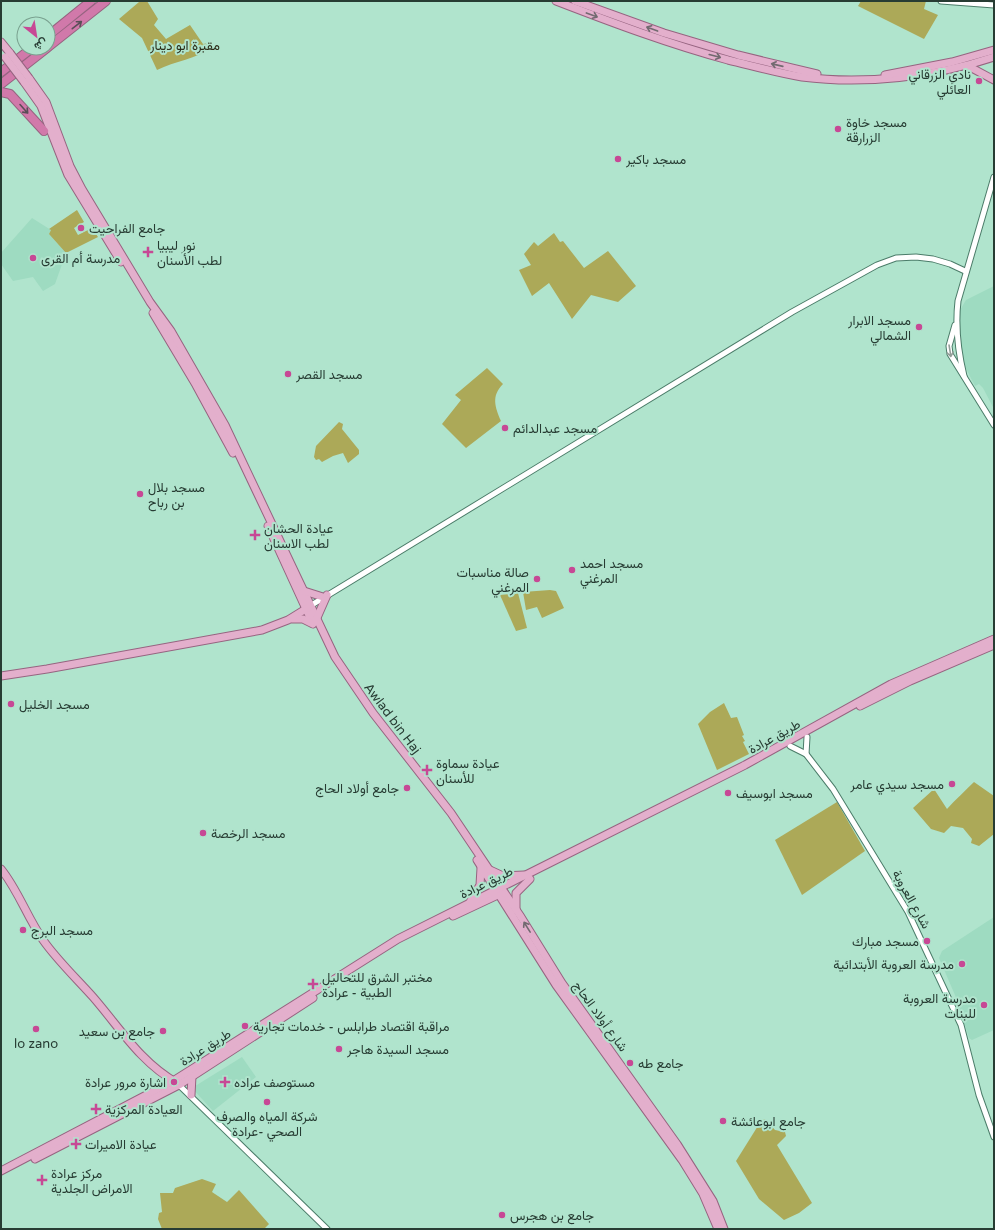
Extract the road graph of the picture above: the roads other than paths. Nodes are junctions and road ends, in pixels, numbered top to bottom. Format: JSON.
{"nodes":[{"id":1,"x":91,"y":1,"type":"edge"},
{"id":2,"x":106,"y":1,"type":"edge"},
{"id":3,"x":559,"y":1,"type":"edge"},
{"id":4,"x":575,"y":1,"type":"edge"},
{"id":5,"x":941,"y":1,"type":"edge"},
{"id":6,"x":994,"y":5,"type":"edge"},
{"id":7,"x":56,"y":29,"type":"edge"},
{"id":8,"x":1,"y":42,"type":"edge"},
{"id":9,"x":56,"y":42,"type":"edge"},
{"id":10,"x":994,"y":50,"type":"edge"},
{"id":11,"x":5,"y":54,"type":"edge"},
{"id":12,"x":22,"y":56,"type":"edge"},
{"id":13,"x":38,"y":56,"type":"edge"},
{"id":14,"x":994,"y":57,"type":"edge"},
{"id":15,"x":737,"y":58,"type":"junction"},
{"id":16,"x":968,"y":66,"type":"junction"},
{"id":17,"x":1,"y":72,"type":"edge"},
{"id":18,"x":994,"y":80,"type":"edge"},
{"id":19,"x":1,"y":84,"type":"edge"},
{"id":20,"x":1,"y":92,"type":"edge"},
{"id":21,"x":44,"y":131,"type":"dead end"},
{"id":22,"x":994,"y":177,"type":"edge"},
{"id":23,"x":966,"y":271,"type":"junction"},
{"id":24,"x":956,"y":322,"type":"junction"},
{"id":25,"x":964,"y":376,"type":"junction"},
{"id":26,"x":994,"y":425,"type":"edge"},
{"id":27,"x":302,"y":593,"type":"junction"},
{"id":28,"x":325,"y":596,"type":"junction"},
{"id":29,"x":308,"y":608,"type":"junction"},
{"id":30,"x":295,"y":616,"type":"junction"},
{"id":31,"x":288,"y":620,"type":"junction"},
{"id":32,"x":315,"y":622,"type":"junction"},
{"id":33,"x":994,"y":639,"type":"edge"},
{"id":34,"x":994,"y":645,"type":"edge"},
{"id":35,"x":1,"y":676,"type":"edge"},
{"id":36,"x":807,"y":737,"type":"junction"},
{"id":37,"x":790,"y":746,"type":"junction"},
{"id":38,"x":806,"y":754,"type":"junction"},
{"id":39,"x":484,"y":867,"type":"junction"},
{"id":40,"x":1,"y":869,"type":"edge"},
{"id":41,"x":529,"y":877,"type":"junction"},
{"id":42,"x":501,"y":895,"type":"junction"},
{"id":43,"x":472,"y":905,"type":"junction"},
{"id":44,"x":513,"y":911,"type":"junction"},
{"id":45,"x":196,"y":1071,"type":"junction"},
{"id":46,"x":176,"y":1083,"type":"junction"},
{"id":47,"x":191,"y":1095,"type":"junction"},
{"id":48,"x":994,"y":1137,"type":"edge"},
{"id":49,"x":1,"y":1171,"type":"edge"},
{"id":50,"x":1,"y":1176,"type":"edge"},
{"id":51,"x":327,"y":1229,"type":"edge"},
{"id":52,"x":718,"y":1229,"type":"edge"},
{"id":53,"x":724,"y":1229,"type":"edge"}],
"edges":[{"from":1,"to":7,"type":"highway"},
{"from":9,"to":2,"type":"highway","one_way":true},
{"from":3,"to":15,"type":"main road","one_way":true},
{"from":15,"to":4,"type":"main road","one_way":true},
{"from":5,"to":6,"type":"street"},
{"from":8,"to":11,"type":"main road"},
{"from":10,"to":15,"type":"main road","one_way":true},
{"from":11,"to":27,"type":"main road","bridge":true},
{"from":12,"to":17,"type":"highway"},
{"from":13,"to":19,"type":"highway"},
{"from":14,"to":16,"type":"main road"},
{"from":15,"to":16,"type":"main road"},
{"from":16,"to":18,"type":"main road"},
{"from":20,"to":21,"type":"highway","one_way":true},
{"from":22,"to":23,"type":"street"},
{"from":23,"to":24,"type":"street"},
{"from":23,"to":28,"type":"street"},
{"from":24,"to":25,"type":"street"},
{"from":24,"to":25,"type":"street","one_way":true},
{"from":25,"to":26,"type":"street"},
{"from":27,"to":28,"type":"main road"},
{"from":27,"to":29,"type":"main road"},
{"from":27,"to":30,"type":"main road"},
{"from":28,"to":29,"type":"street"},
{"from":28,"to":32,"type":"main road"},
{"from":29,"to":30,"type":"main road"},
{"from":29,"to":32,"type":"main road"},
{"from":30,"to":31,"type":"main road"},
{"from":31,"to":32,"type":"main road"},
{"from":31,"to":35,"type":"main road"},
{"from":32,"to":39,"type":"main road"},
{"from":33,"to":41,"type":"main road","name":"طريق عرادة"},
{"from":34,"to":36,"type":"main road","name":"طريق عرادة"},
{"from":36,"to":37,"type":"main road","name":"طريق عرادة"},
{"from":36,"to":38,"type":"street"},
{"from":37,"to":38,"type":"street","name":"شارع العروبة"},
{"from":37,"to":41,"type":"main road","name":"طريق عرادة"},
{"from":38,"to":48,"type":"street","name":"شارع العروبة"},
{"from":39,"to":41,"type":"main road"},
{"from":39,"to":42,"type":"main road"},
{"from":39,"to":43,"type":"main road"},
{"from":40,"to":46,"type":"main road"},
{"from":41,"to":42,"type":"main road","name":"طريق عرادة"},
{"from":41,"to":44,"type":"main road"},
{"from":42,"to":43,"type":"main road","name":"طريق عرادة"},
{"from":42,"to":44,"type":"main road","name":"شارع أولاد الحاج"},
{"from":43,"to":44,"type":"main road"},
{"from":43,"to":45,"type":"main road","name":"طريق عرادة"},
{"from":44,"to":52,"type":"main road","name":"شارع أولاد الحاج"},
{"from":53,"to":44,"type":"main road","name":"شارع أولاد الحاج","one_way":true},
{"from":45,"to":46,"type":"main road","name":"طريق عرادة"},
{"from":45,"to":47,"type":"main road"},
{"from":46,"to":47,"type":"street"},
{"from":46,"to":49,"type":"main road","name":"طريق عرادة"},
{"from":46,"to":50,"type":"main road","name":"طريق عرادة"},
{"from":47,"to":51,"type":"street"}]}
